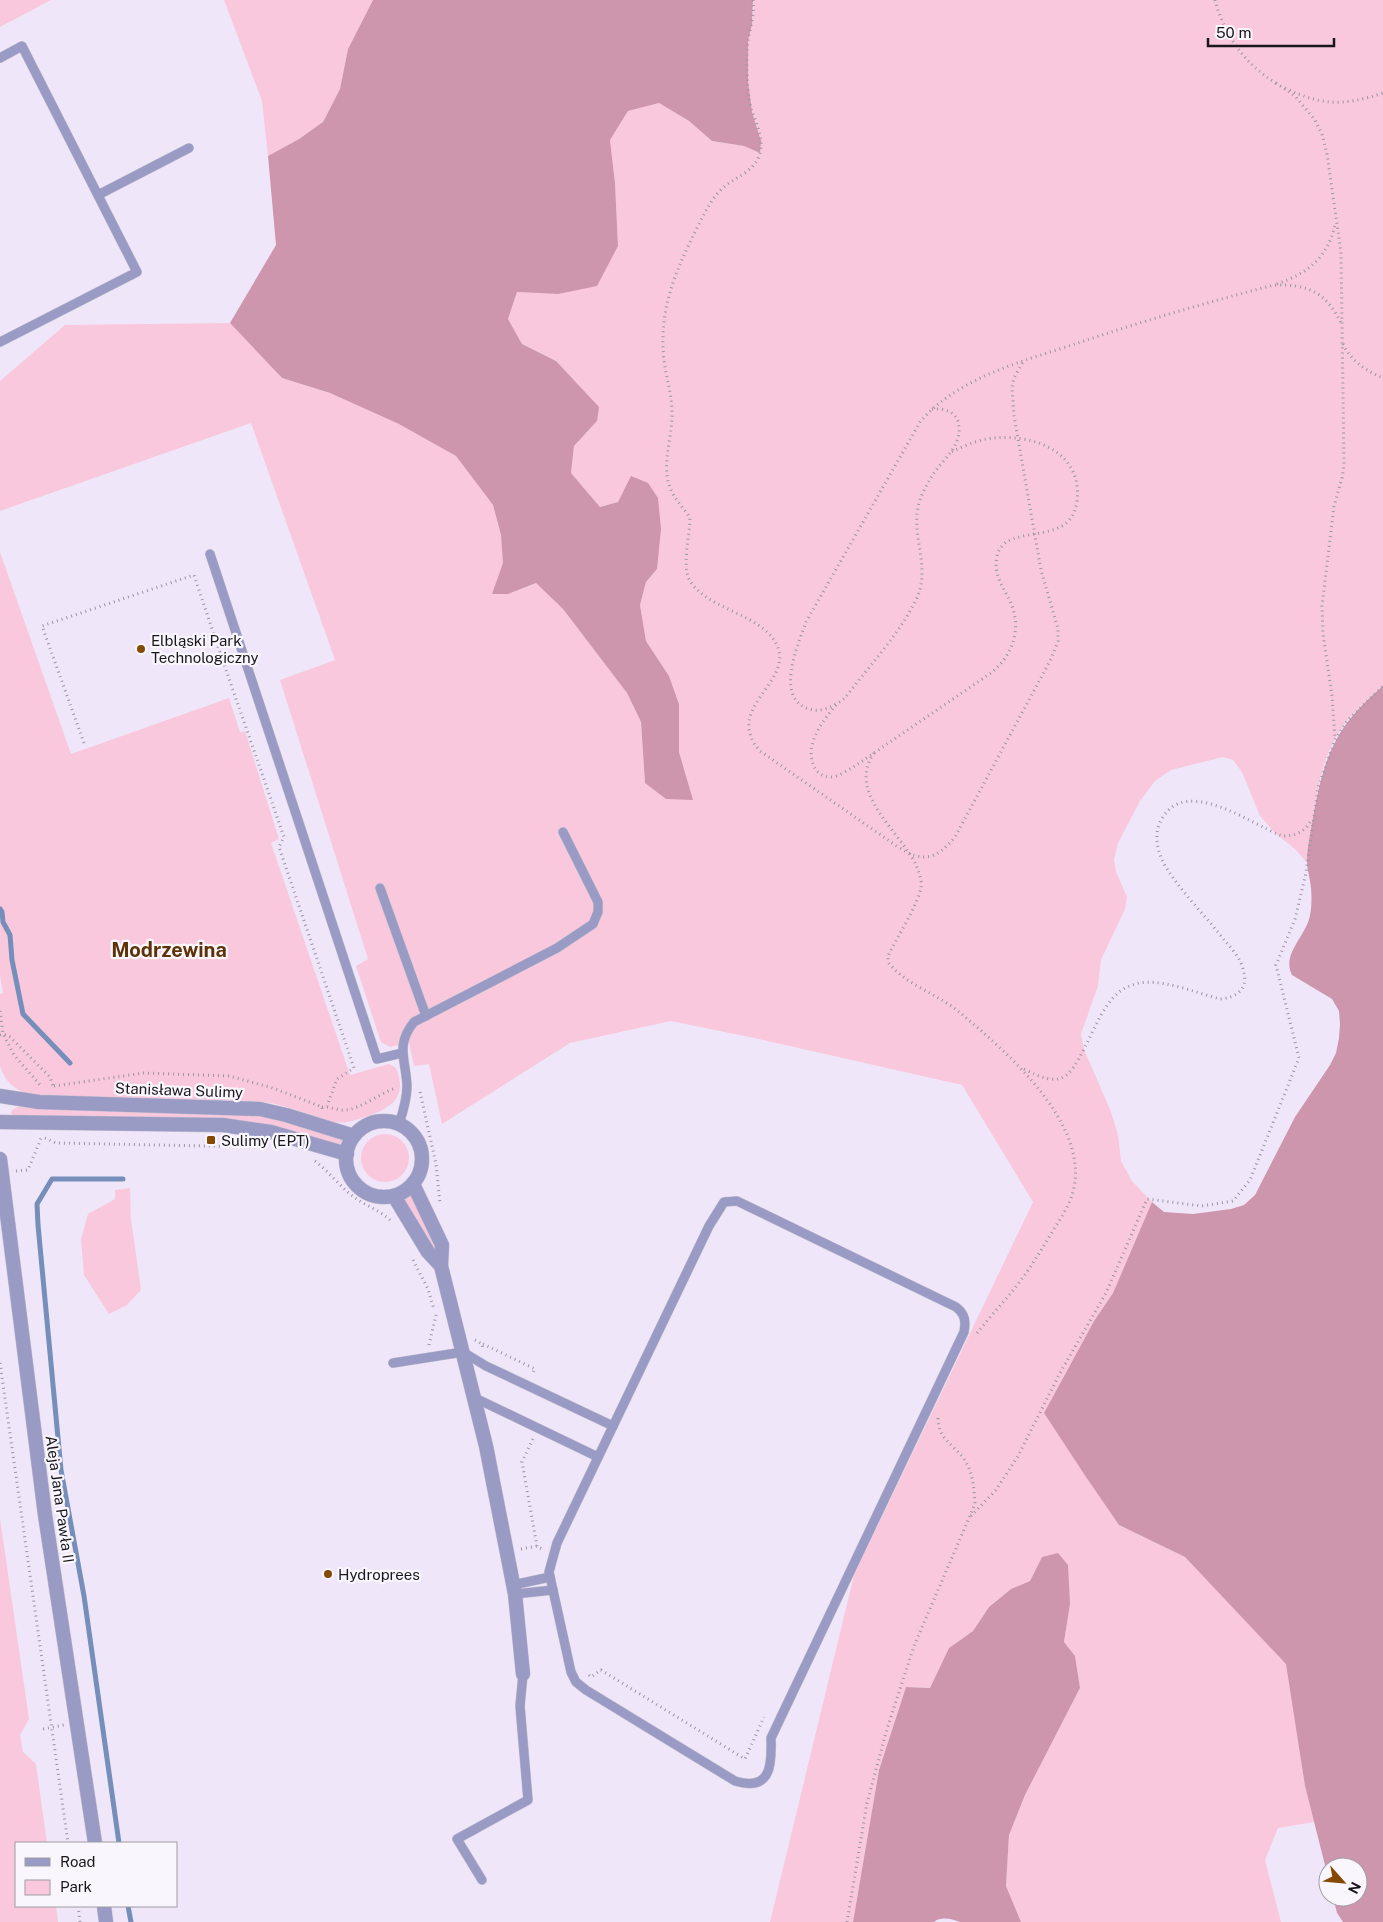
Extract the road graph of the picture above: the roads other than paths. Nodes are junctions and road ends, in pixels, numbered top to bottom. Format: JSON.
{"nodes":[{"id":1,"x":0,"y":58,"type":"edge"},
{"id":2,"x":189,"y":148,"type":"dead end"},
{"id":3,"x":98,"y":195,"type":"junction"},
{"id":4,"x":0,"y":342,"type":"edge"},
{"id":5,"x":210,"y":554,"type":"dead end"},
{"id":6,"x":563,"y":832,"type":"dead end"},
{"id":7,"x":380,"y":888,"type":"dead end"},
{"id":8,"x":426,"y":1016,"type":"junction"},
{"id":9,"x":402,"y":1053,"type":"junction"},
{"id":10,"x":0,"y":1096,"type":"edge"},
{"id":11,"x":0,"y":1122,"type":"edge"},
{"id":12,"x":399,"y":1124,"type":"junction"},
{"id":13,"x":354,"y":1136,"type":"junction"},
{"id":14,"x":347,"y":1154,"type":"junction"},
{"id":15,"x":1,"y":1166,"type":"edge"},
{"id":16,"x":413,"y":1184,"type":"junction"},
{"id":17,"x":394,"y":1196,"type":"junction"},
{"id":18,"x":441,"y":1266,"type":"junction"},
{"id":19,"x":463,"y":1352,"type":"junction"},
{"id":20,"x":393,"y":1363,"type":"dead end"},
{"id":21,"x":473,"y":1397,"type":"junction"},
{"id":22,"x":613,"y":1426,"type":"junction"},
{"id":23,"x":598,"y":1457,"type":"junction"},
{"id":24,"x":550,"y":1577,"type":"junction"},
{"id":25,"x":514,"y":1589,"type":"junction"},
{"id":26,"x":553,"y":1590,"type":"junction"},
{"id":27,"x":523,"y":1674,"type":"joint"},
{"id":28,"x":95,"y":1842,"type":"edge"},
{"id":29,"x":482,"y":1880,"type":"dead end"},
{"id":30,"x":104,"y":1907,"type":"edge"},
{"id":31,"x":106,"y":1922,"type":"edge"}],
"edges":[{"from":1,"to":3,"type":"lane"},
{"from":2,"to":3,"type":"lane"},
{"from":3,"to":4,"type":"lane"},
{"from":5,"to":9,"type":"lane"},
{"from":6,"to":8,"type":"lane"},
{"from":7,"to":8,"type":"lane"},
{"from":8,"to":9,"type":"lane"},
{"from":9,"to":12,"type":"lane"},
{"from":10,"to":13,"type":"street","name":"Stanisława Sulimy"},
{"from":11,"to":14,"type":"street"},
{"from":12,"to":13,"type":"street"},
{"from":12,"to":16,"type":"street"},
{"from":13,"to":14,"type":"street"},
{"from":14,"to":17,"type":"street"},
{"from":15,"to":28,"type":"street","name":"Aleja Jana Pawła II"},
{"from":16,"to":17,"type":"street"},
{"from":16,"to":18,"type":"street"},
{"from":17,"to":18,"type":"street"},
{"from":18,"to":19,"type":"street"},
{"from":19,"to":20,"type":"lane"},
{"from":19,"to":21,"type":"street"},
{"from":19,"to":22,"type":"lane"},
{"from":21,"to":23,"type":"lane"},
{"from":21,"to":25,"type":"street"},
{"from":22,"to":23,"type":"lane"},
{"from":22,"to":26,"type":"lane"},
{"from":23,"to":24,"type":"lane"},
{"from":24,"to":25,"type":"lane"},
{"from":24,"to":26,"type":"lane"},
{"from":25,"to":26,"type":"lane"},
{"from":25,"to":27,"type":"street"},
{"from":27,"to":29,"type":"lane"},
{"from":30,"to":31,"type":"street"}]}
